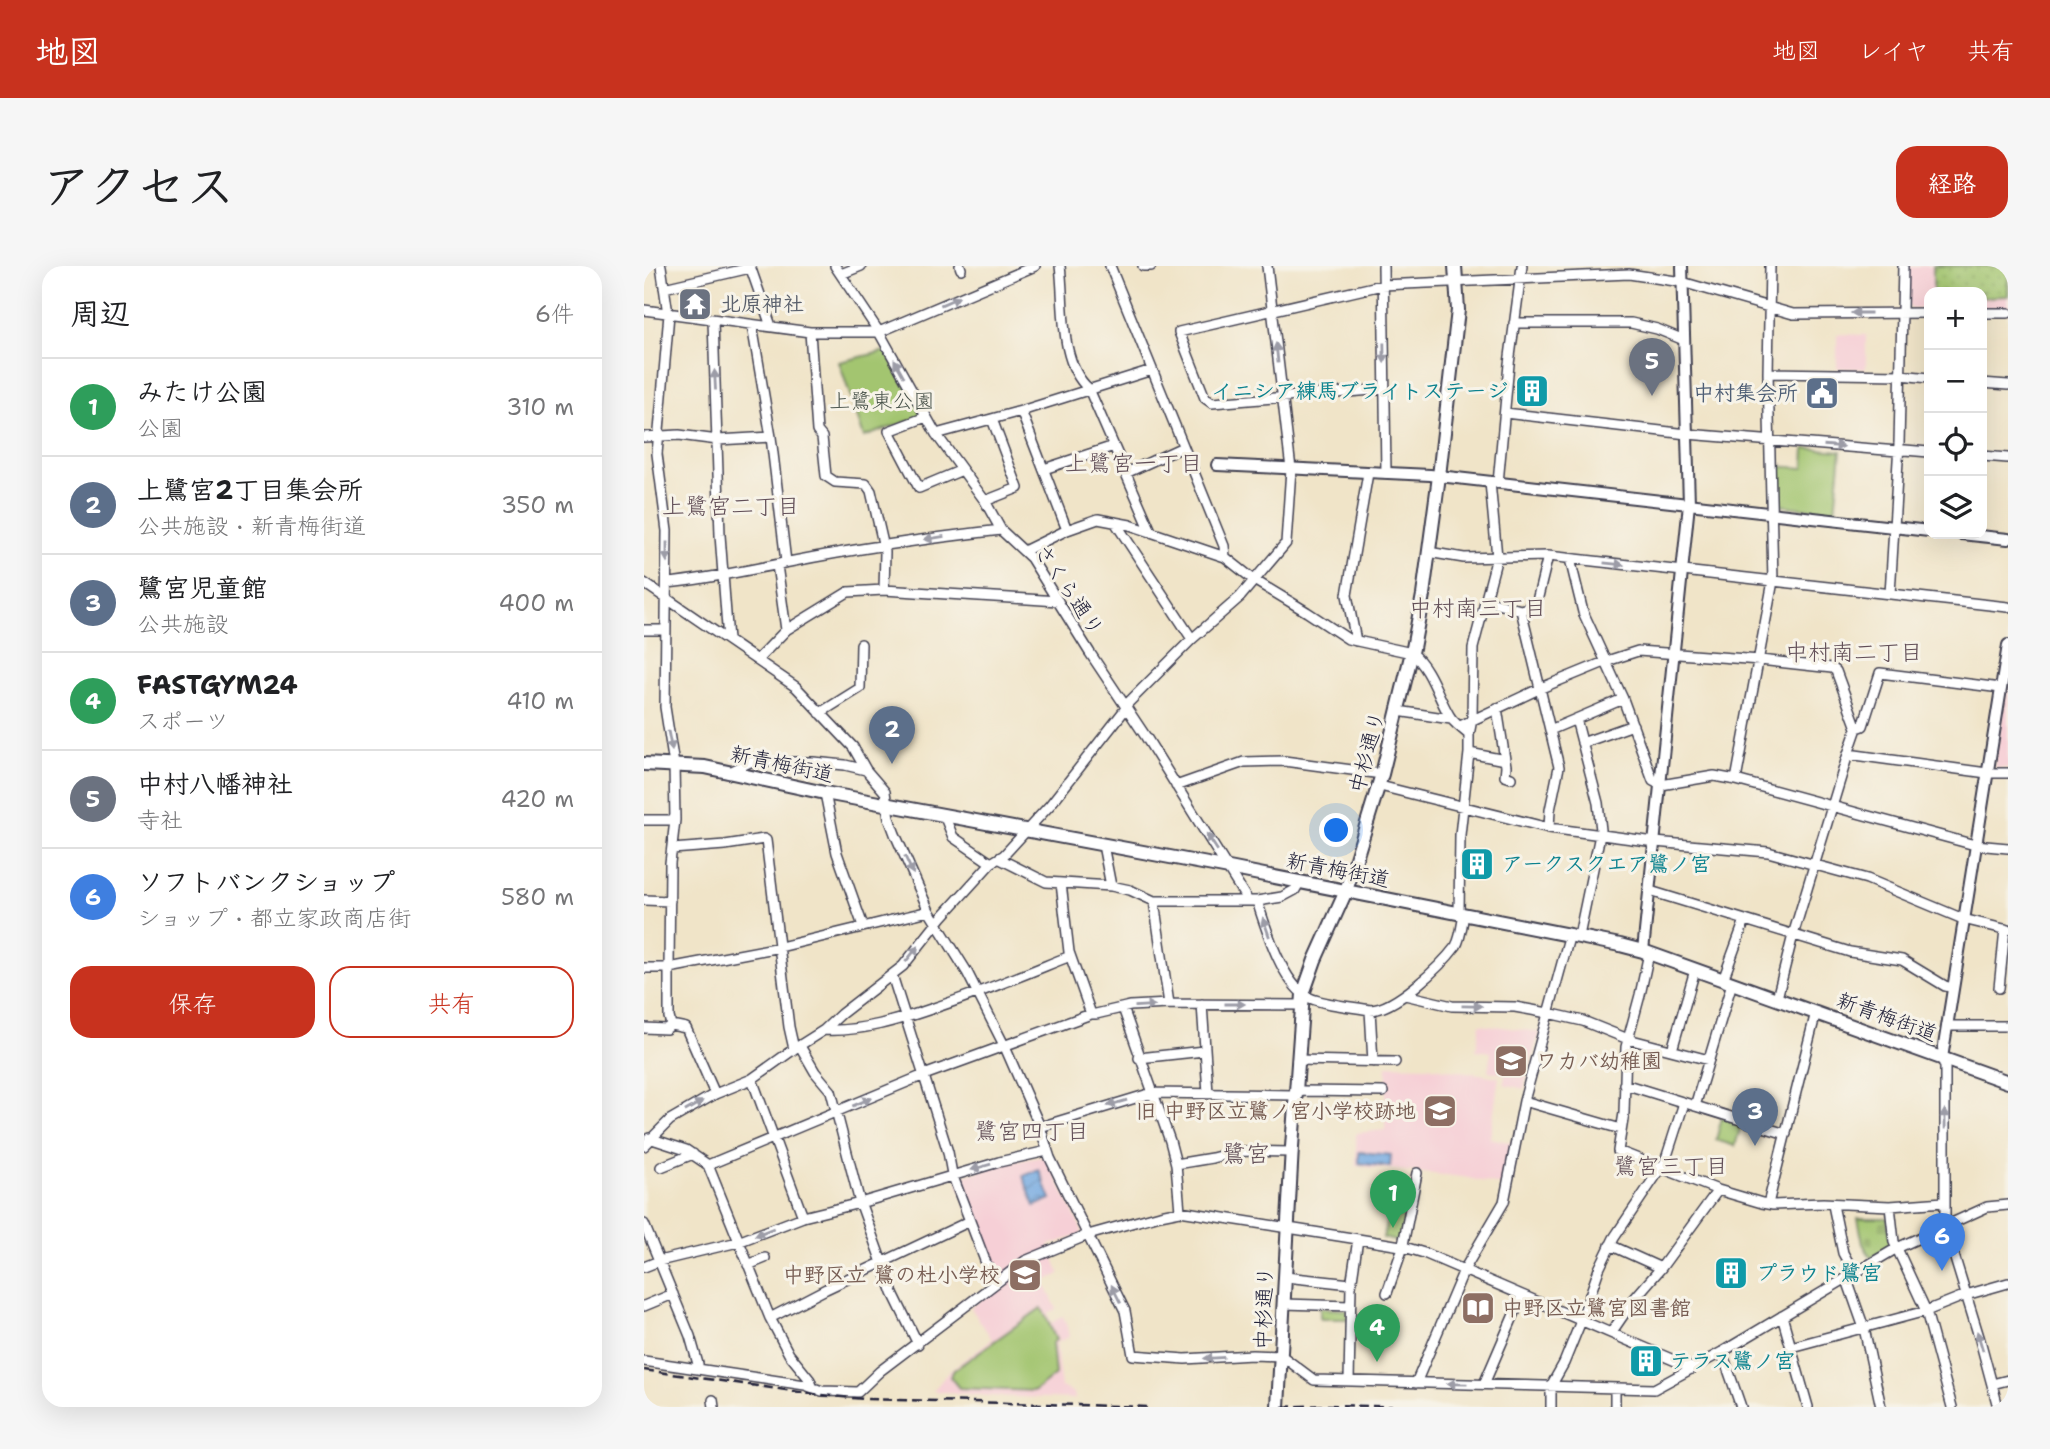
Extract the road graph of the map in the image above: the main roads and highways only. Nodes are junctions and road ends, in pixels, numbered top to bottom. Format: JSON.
{"nodes":[{"id":1,"x":1454,"y":266,"type":"edge"},
{"id":2,"x":644,"y":764,"type":"edge"},
{"id":3,"x":1346,"y":891,"type":"junction"},
{"id":4,"x":2008,"y":1082,"type":"edge"},
{"id":5,"x":1278,"y":1407,"type":"edge"}],
"edges":[{"from":1,"to":3,"type":"main road","name":"中杉通り"},
{"from":2,"to":3,"type":"main road","name":"新青梅街道"},
{"from":3,"to":4,"type":"main road","name":"新青梅街道"},
{"from":3,"to":5,"type":"main road","name":"中杉通り"}]}
